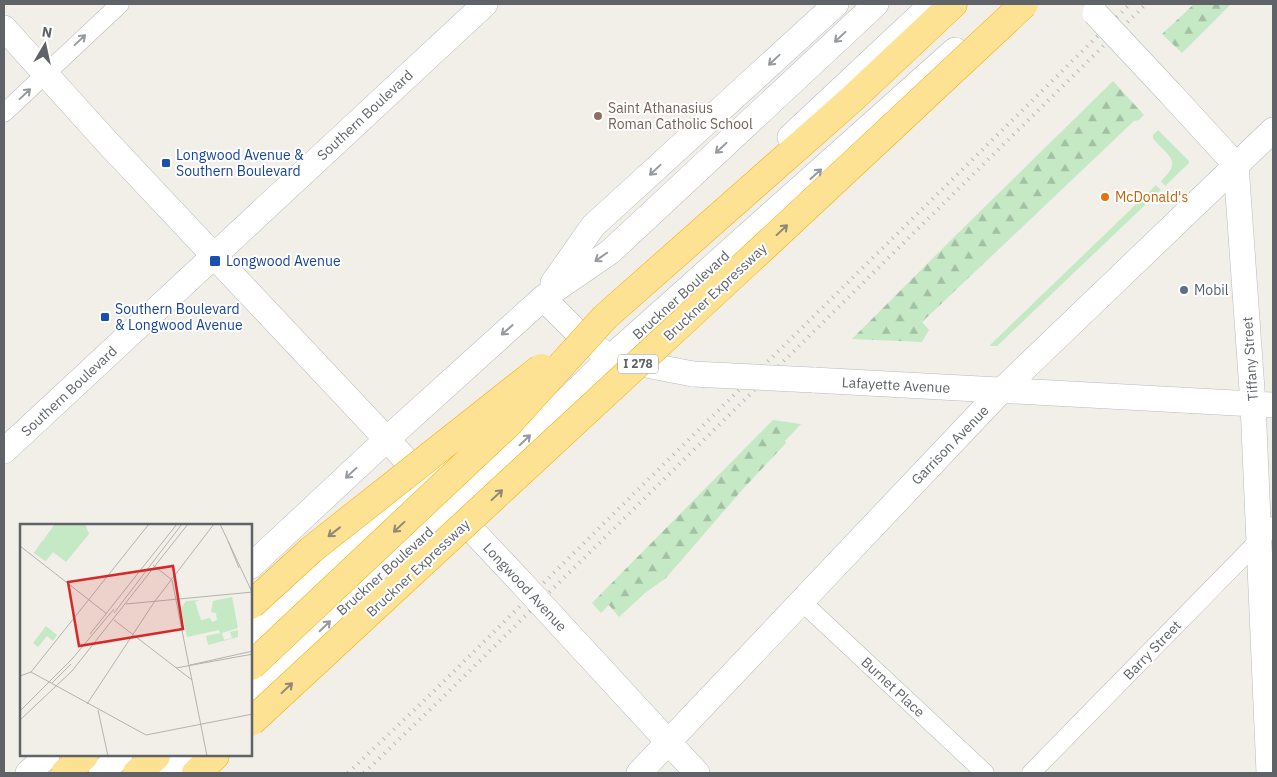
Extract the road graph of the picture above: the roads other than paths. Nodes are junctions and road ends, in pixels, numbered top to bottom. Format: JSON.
{"nodes":[{"id":1,"x":120,"y":4,"type":"edge"},
{"id":2,"x":485,"y":4,"type":"edge"},
{"id":3,"x":836,"y":4,"type":"edge"},
{"id":4,"x":876,"y":4,"type":"edge"},
{"id":5,"x":932,"y":4,"type":"edge"},
{"id":6,"x":953,"y":4,"type":"edge"},
{"id":7,"x":1008,"y":4,"type":"edge"},
{"id":8,"x":1024,"y":4,"type":"edge"},
{"id":9,"x":1091,"y":8,"type":"edge"},
{"id":10,"x":4,"y":28,"type":"edge"},
{"id":11,"x":45,"y":74,"type":"junction"},
{"id":12,"x":4,"y":113,"type":"edge"},
{"id":13,"x":1273,"y":130,"type":"edge"},
{"id":14,"x":1236,"y":165,"type":"junction"},
{"id":15,"x":215,"y":256,"type":"junction"},
{"id":16,"x":543,"y":298,"type":"junction"},
{"id":17,"x":605,"y":317,"type":"junction"},
{"id":18,"x":579,"y":334,"type":"junction"},
{"id":19,"x":610,"y":358,"type":"junction"},
{"id":20,"x":1002,"y":391,"type":"junction"},
{"id":21,"x":1263,"y":404,"type":"edge"},
{"id":22,"x":386,"y":440,"type":"junction"},
{"id":23,"x":4,"y":451,"type":"edge"},
{"id":24,"x":425,"y":481,"type":"junction"},
{"id":25,"x":452,"y":510,"type":"junction"},
{"id":26,"x":1266,"y":534,"type":"edge"},
{"id":27,"x":252,"y":565,"type":"edge"},
{"id":28,"x":801,"y":600,"type":"junction"},
{"id":29,"x":252,"y":604,"type":"edge"},
{"id":30,"x":252,"y":631,"type":"edge"},
{"id":31,"x":252,"y":665,"type":"edge"},
{"id":32,"x":252,"y":695,"type":"edge"},
{"id":33,"x":252,"y":721,"type":"edge"},
{"id":34,"x":669,"y":742,"type":"junction"},
{"id":35,"x":46,"y":757,"type":"edge"},
{"id":36,"x":83,"y":757,"type":"edge"},
{"id":37,"x":119,"y":757,"type":"edge"},
{"id":38,"x":155,"y":757,"type":"edge"},
{"id":39,"x":187,"y":757,"type":"edge"},
{"id":40,"x":214,"y":757,"type":"edge"},
{"id":41,"x":28,"y":773,"type":"edge"},
{"id":42,"x":65,"y":773,"type":"edge"},
{"id":43,"x":101,"y":773,"type":"edge"},
{"id":44,"x":138,"y":773,"type":"edge"},
{"id":45,"x":169,"y":773,"type":"edge"},
{"id":46,"x":196,"y":773,"type":"edge"},
{"id":47,"x":639,"y":773,"type":"edge"},
{"id":48,"x":697,"y":773,"type":"edge"},
{"id":49,"x":985,"y":773,"type":"edge"},
{"id":50,"x":1031,"y":773,"type":"edge"},
{"id":51,"x":1269,"y":773,"type":"edge"}],
"edges":[{"from":11,"to":1,"type":"street","one_way":true},
{"from":2,"to":15,"type":"main road","name":"Southern Boulevard"},
{"from":3,"to":16,"type":"main road","one_way":true},
{"from":4,"to":16,"type":"main road","one_way":true},
{"from":5,"to":18,"type":"main road"},
{"from":6,"to":17,"type":"highway"},
{"from":19,"to":7,"type":"main road","name":"Bruckner Boulevard","one_way":true},
{"from":33,"to":8,"type":"highway","name":"Bruckner Expressway","number":"I 278","one_way":true,"bridge":true},
{"from":9,"to":14,"type":"main road","bridge":true},
{"from":10,"to":11,"type":"main road","name":"Longwood Avenue"},
{"from":12,"to":11,"type":"street","one_way":true},
{"from":11,"to":15,"type":"main road","name":"Longwood Avenue"},
{"from":13,"to":14,"type":"main road","name":"Garrison Avenue"},
{"from":14,"to":20,"type":"main road","name":"Garrison Avenue"},
{"from":14,"to":21,"type":"main road","name":"Tiffany Street"},
{"from":15,"to":22,"type":"main road","name":"Longwood Avenue"},
{"from":15,"to":23,"type":"main road","name":"Southern Boulevard"},
{"from":16,"to":18,"type":"main road","name":"Lafayette Avenue"},
{"from":16,"to":22,"type":"main road","one_way":true},
{"from":17,"to":29,"type":"highway","one_way":true,"bridge":true},
{"from":17,"to":31,"type":"highway","one_way":true,"bridge":true},
{"from":18,"to":19,"type":"main road","name":"Lafayette Avenue"},
{"from":18,"to":24,"type":"main road"},
{"from":19,"to":20,"type":"main road","name":"Lafayette Avenue","bridge":true},
{"from":25,"to":19,"type":"main road","name":"Bruckner Boulevard","one_way":true},
{"from":20,"to":21,"type":"main road","name":"Lafayette Avenue"},
{"from":20,"to":28,"type":"main road","name":"Garrison Avenue"},
{"from":21,"to":26,"type":"main road","name":"Tiffany Street"},
{"from":22,"to":24,"type":"main road","name":"Longwood Avenue"},
{"from":22,"to":27,"type":"main road","one_way":true},
{"from":24,"to":25,"type":"main road","name":"Longwood Avenue"},
{"from":24,"to":30,"type":"main road"},
{"from":32,"to":25,"type":"main road","name":"Bruckner Boulevard","one_way":true},
{"from":25,"to":34,"type":"main road","name":"Longwood Avenue","bridge":true},
{"from":26,"to":50,"type":"street","name":"Barry Street"},
{"from":26,"to":51,"type":"main road","name":"Tiffany Street"},
{"from":28,"to":34,"type":"main road","name":"Garrison Avenue"},
{"from":28,"to":49,"type":"street","name":"Burnet Place"},
{"from":34,"to":47,"type":"main road","name":"Garrison Avenue"},
{"from":34,"to":48,"type":"main road","name":"Longwood Avenue"},
{"from":35,"to":41,"type":"main road"},
{"from":36,"to":42,"type":"highway"},
{"from":37,"to":43,"type":"main road"},
{"from":38,"to":44,"type":"highway"},
{"from":39,"to":45,"type":"main road"},
{"from":40,"to":46,"type":"highway"}]}
